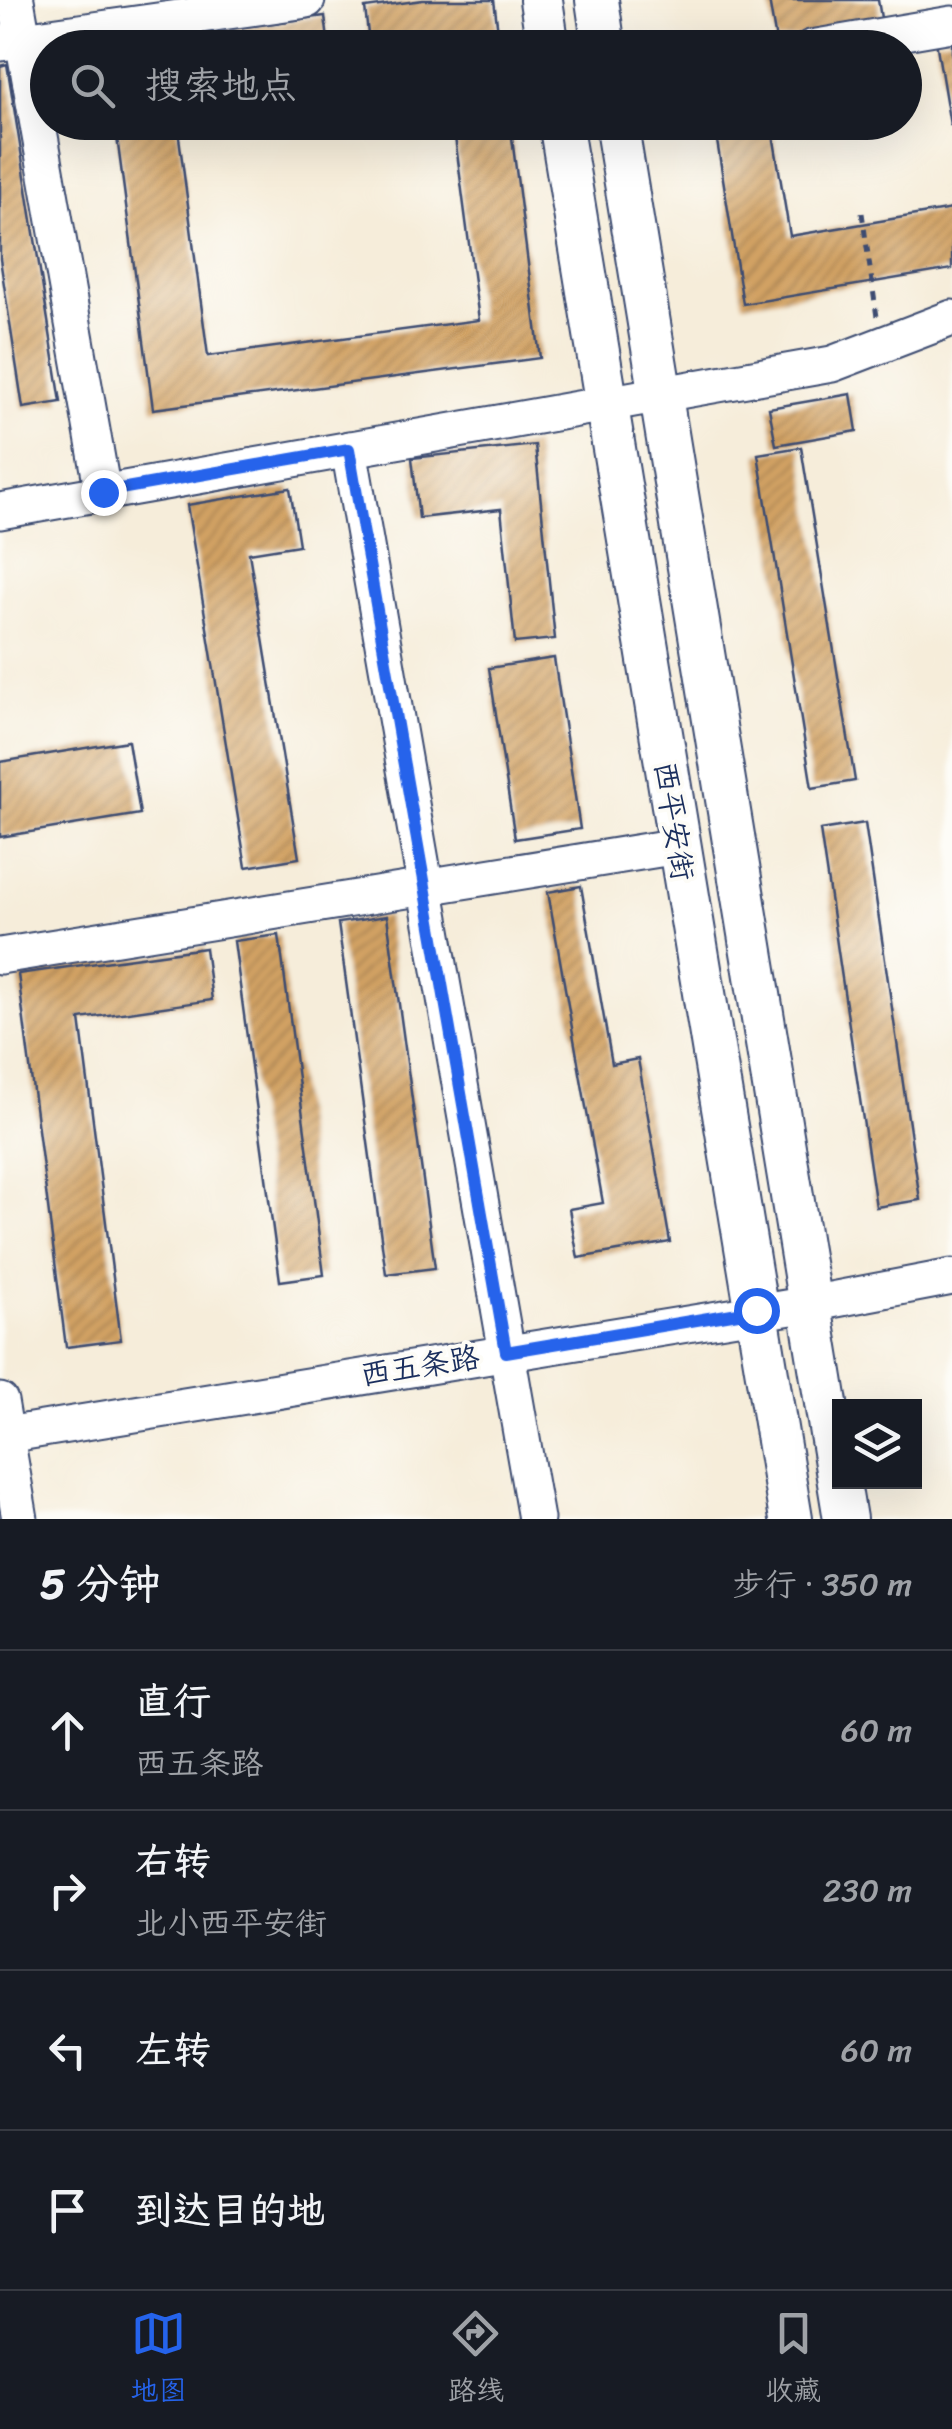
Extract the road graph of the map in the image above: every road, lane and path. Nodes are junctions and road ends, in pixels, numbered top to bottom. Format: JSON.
{"nodes":[{"id":1,"x":16,"y":0,"type":"edge"},
{"id":2,"x":307,"y":0,"type":"edge"},
{"id":3,"x":540,"y":0,"type":"edge"},
{"id":4,"x":597,"y":0,"type":"edge"},
{"id":5,"x":952,"y":24,"type":"edge"},
{"id":6,"x":90,"y":30,"type":"edge"},
{"id":7,"x":545,"y":30,"type":"edge"},
{"id":8,"x":601,"y":30,"type":"edge"},
{"id":9,"x":916,"y":30,"type":"edge"},
{"id":10,"x":11,"y":41,"type":"edge"},
{"id":11,"x":30,"y":134,"type":"edge"},
{"id":12,"x":31,"y":140,"type":"edge"},
{"id":13,"x":563,"y":140,"type":"edge"},
{"id":14,"x":619,"y":140,"type":"edge"},
{"id":15,"x":862,"y":213,"type":"dead end"},
{"id":16,"x":952,"y":318,"type":"edge"},
{"id":17,"x":881,"y":345,"type":"junction"},
{"id":18,"x":658,"y":395,"type":"junction"},
{"id":19,"x":605,"y":404,"type":"junction"},
{"id":20,"x":349,"y":449,"type":"junction"},
{"id":21,"x":103,"y":492,"type":"junction"},
{"id":22,"x":0,"y":510,"type":"edge"},
{"id":23,"x":678,"y":846,"type":"junction"},
{"id":24,"x":425,"y":887,"type":"junction"},
{"id":25,"x":0,"y":956,"type":"edge"},
{"id":26,"x":952,"y":1277,"type":"edge"},
{"id":27,"x":810,"y":1304,"type":"junction"},
{"id":28,"x":756,"y":1310,"type":"junction"},
{"id":29,"x":506,"y":1352,"type":"junction"},
{"id":30,"x":2,"y":1412,"type":"edge"},
{"id":31,"x":20,"y":1519,"type":"edge"},
{"id":32,"x":536,"y":1519,"type":"edge"},
{"id":33,"x":791,"y":1519,"type":"edge"},
{"id":34,"x":845,"y":1519,"type":"edge"}],
"edges":[{"from":1,"to":10,"type":"street"},
{"from":2,"to":6,"type":"street"},
{"from":3,"to":7,"type":"main road"},
{"from":4,"to":8,"type":"main road"},
{"from":5,"to":9,"type":"street"},
{"from":10,"to":11,"type":"street"},
{"from":12,"to":21,"type":"street"},
{"from":13,"to":19,"type":"main road","name":"西平安街"},
{"from":14,"to":18,"type":"main road","name":"西平安街"},
{"from":15,"to":17,"type":"path"},
{"from":16,"to":17,"type":"street"},
{"from":17,"to":18,"type":"street"},
{"from":18,"to":19,"type":"street"},
{"from":18,"to":27,"type":"main road","name":"西平安街"},
{"from":19,"to":20,"type":"street"},
{"from":19,"to":23,"type":"main road","name":"西平安街"},
{"from":20,"to":21,"type":"street"},
{"from":20,"to":24,"type":"street"},
{"from":21,"to":22,"type":"street"},
{"from":23,"to":24,"type":"street"},
{"from":23,"to":28,"type":"main road","name":"西平安街"},
{"from":24,"to":25,"type":"street"},
{"from":24,"to":29,"type":"street"},
{"from":26,"to":27,"type":"street","name":"西五条路"},
{"from":27,"to":28,"type":"street","name":"西五条路"},
{"from":27,"to":34,"type":"main road","name":"西平安街"},
{"from":28,"to":29,"type":"street","name":"西五条路"},
{"from":28,"to":33,"type":"main road","name":"西平安街"},
{"from":29,"to":30,"type":"street","name":"西五条路"},
{"from":29,"to":32,"type":"street"},
{"from":30,"to":31,"type":"street"}]}
